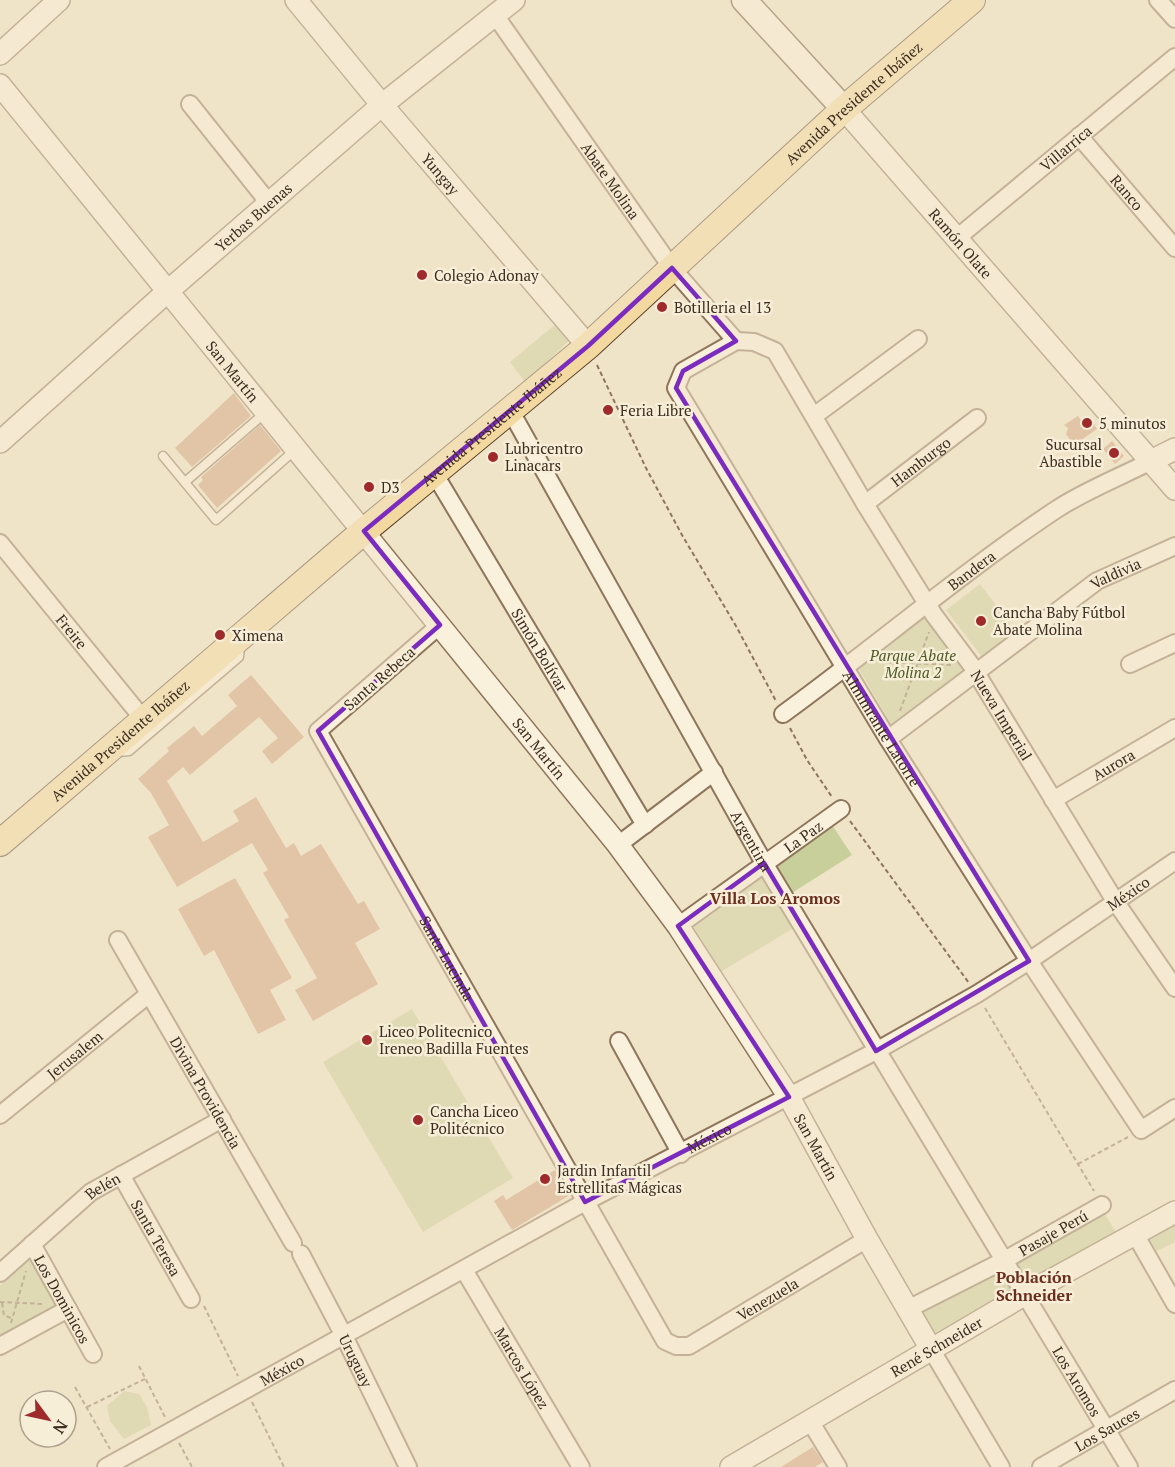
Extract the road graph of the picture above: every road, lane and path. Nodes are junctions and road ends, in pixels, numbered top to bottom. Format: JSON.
{"nodes":[{"id":1,"x":59,"y":0,"type":"edge"},
{"id":2,"x":297,"y":0,"type":"edge"},
{"id":3,"x":514,"y":0,"type":"edge"},
{"id":4,"x":744,"y":0,"type":"edge"},
{"id":5,"x":1158,"y":0,"type":"edge"},
{"id":6,"x":964,"y":2,"type":"edge"},
{"id":7,"x":495,"y":15,"type":"junction"},
{"id":8,"x":1175,"y":19,"type":"edge"},
{"id":9,"x":0,"y":54,"type":"edge"},
{"id":10,"x":1175,"y":57,"type":"edge"},
{"id":11,"x":0,"y":85,"type":"edge"},
{"id":12,"x":190,"y":104,"type":"dead end"},
{"id":13,"x":382,"y":105,"type":"junction"},
{"id":14,"x":844,"y":109,"type":"junction"},
{"id":15,"x":1079,"y":136,"type":"junction"},
{"id":16,"x":269,"y":203,"type":"junction"},
{"id":17,"x":957,"y":238,"type":"junction"},
{"id":18,"x":1175,"y":248,"type":"edge"},
{"id":19,"x":672,"y":268,"type":"junction"},
{"id":20,"x":168,"y":291,"type":"junction"},
{"id":21,"x":918,"y":339,"type":"dead end"},
{"id":22,"x":736,"y":341,"type":"junction"},
{"id":23,"x":588,"y":346,"type":"junction"},
{"id":24,"x":510,"y":410,"type":"junction"},
{"id":25,"x":267,"y":412,"type":"junction"},
{"id":26,"x":814,"y":416,"type":"junction"},
{"id":27,"x":977,"y":418,"type":"dead end"},
{"id":28,"x":0,"y":442,"type":"edge"},
{"id":29,"x":297,"y":449,"type":"junction"},
{"id":30,"x":1175,"y":449,"type":"edge"},
{"id":31,"x":163,"y":456,"type":"dead end"},
{"id":32,"x":1151,"y":461,"type":"junction"},
{"id":33,"x":434,"y":473,"type":"junction"},
{"id":34,"x":185,"y":482,"type":"junction"},
{"id":35,"x":1175,"y":489,"type":"edge"},
{"id":36,"x":865,"y":504,"type":"junction"},
{"id":37,"x":364,"y":531,"type":"junction"},
{"id":38,"x":0,"y":543,"type":"edge"},
{"id":39,"x":1175,"y":546,"type":"edge"},
{"id":40,"x":927,"y":603,"type":"junction"},
{"id":41,"x":440,"y":625,"type":"junction"},
{"id":42,"x":931,"y":626,"type":"dead end"},
{"id":43,"x":242,"y":636,"type":"junction"},
{"id":44,"x":1175,"y":643,"type":"edge"},
{"id":45,"x":871,"y":662,"type":"dead end"},
{"id":46,"x":917,"y":664,"type":"junction"},
{"id":47,"x":1130,"y":664,"type":"dead end"},
{"id":48,"x":956,"y":666,"type":"dead end"},
{"id":49,"x":845,"y":669,"type":"junction"},
{"id":50,"x":976,"y":673,"type":"junction"},
{"id":51,"x":783,"y":714,"type":"junction"},
{"id":52,"x":144,"y":720,"type":"junction"},
{"id":53,"x":897,"y":720,"type":"dead end"},
{"id":54,"x":1175,"y":728,"type":"edge"},
{"id":55,"x":318,"y":730,"type":"joint"},
{"id":56,"x":888,"y":739,"type":"junction"},
{"id":57,"x":105,"y":753,"type":"junction"},
{"id":58,"x":714,"y":772,"type":"junction"},
{"id":59,"x":1053,"y":800,"type":"junction"},
{"id":60,"x":841,"y":809,"type":"junction"},
{"id":61,"x":645,"y":825,"type":"junction"},
{"id":62,"x":0,"y":843,"type":"edge"},
{"id":63,"x":618,"y":845,"type":"junction"},
{"id":64,"x":1175,"y":861,"type":"edge"},
{"id":65,"x":764,"y":863,"type":"junction"},
{"id":66,"x":1115,"y":902,"type":"junction"},
{"id":67,"x":678,"y":926,"type":"junction"},
{"id":68,"x":118,"y":940,"type":"dead end"},
{"id":69,"x":1029,"y":961,"type":"junction"},
{"id":70,"x":1174,"y":986,"type":"edge"},
{"id":71,"x":149,"y":994,"type":"junction"},
{"id":72,"x":977,"y":994,"type":"junction"},
{"id":73,"x":619,"y":1041,"type":"dead end"},
{"id":74,"x":876,"y":1051,"type":"junction"},
{"id":75,"x":789,"y":1097,"type":"junction"},
{"id":76,"x":1175,"y":1108,"type":"edge"},
{"id":77,"x":0,"y":1115,"type":"edge"},
{"id":78,"x":222,"y":1119,"type":"junction"},
{"id":79,"x":1141,"y":1130,"type":"junction"},
{"id":80,"x":681,"y":1154,"type":"junction"},
{"id":81,"x":1078,"y":1164,"type":"junction"},
{"id":82,"x":121,"y":1175,"type":"junction"},
{"id":83,"x":585,"y":1202,"type":"junction"},
{"id":84,"x":1102,"y":1205,"type":"joint"},
{"id":85,"x":1175,"y":1212,"type":"edge"},
{"id":86,"x":1135,"y":1234,"type":"junction"},
{"id":87,"x":867,"y":1239,"type":"junction"},
{"id":88,"x":32,"y":1244,"type":"junction"},
{"id":89,"x":297,"y":1249,"type":"joint"},
{"id":90,"x":1003,"y":1261,"type":"junction"},
{"id":91,"x":464,"y":1270,"type":"junction"},
{"id":92,"x":0,"y":1273,"type":"edge"},
{"id":93,"x":1024,"y":1295,"type":"junction"},
{"id":94,"x":191,"y":1299,"type":"dead end"},
{"id":95,"x":1,"y":1303,"type":"edge"},
{"id":96,"x":17,"y":1303,"type":"junction"},
{"id":97,"x":1175,"y":1304,"type":"edge"},
{"id":98,"x":68,"y":1309,"type":"junction"},
{"id":99,"x":908,"y":1309,"type":"junction"},
{"id":100,"x":12,"y":1318,"type":"junction"},
{"id":101,"x":344,"y":1336,"type":"junction"},
{"id":102,"x":666,"y":1341,"type":"joint"},
{"id":103,"x":5,"y":1343,"type":"edge"},
{"id":104,"x":931,"y":1349,"type":"junction"},
{"id":105,"x":93,"y":1354,"type":"dead end"},
{"id":106,"x":145,"y":1379,"type":"dead end"},
{"id":107,"x":75,"y":1387,"type":"dead end"},
{"id":108,"x":1175,"y":1390,"type":"edge"},
{"id":109,"x":87,"y":1407,"type":"junction"},
{"id":110,"x":810,"y":1421,"type":"junction"},
{"id":111,"x":1108,"y":1429,"type":"junction"},
{"id":112,"x":111,"y":1464,"type":"edge"},
{"id":113,"x":575,"y":1465,"type":"edge"},
{"id":114,"x":739,"y":1465,"type":"edge"},
{"id":115,"x":408,"y":1467,"type":"edge"},
{"id":116,"x":838,"y":1467,"type":"edge"},
{"id":117,"x":1001,"y":1467,"type":"edge"},
{"id":118,"x":1041,"y":1467,"type":"edge"},
{"id":119,"x":1129,"y":1467,"type":"edge"}],
"edges":[{"from":1,"to":9,"type":"street"},
{"from":2,"to":13,"type":"street","name":"Yungay"},
{"from":3,"to":7,"type":"street","name":"Yerbas Buenas"},
{"from":4,"to":14,"type":"main road","name":"Ramón Olate"},
{"from":5,"to":8,"type":"street"},
{"from":6,"to":14,"type":"main road","name":"Avenida Presidente Ibáñez"},
{"from":7,"to":13,"type":"street","name":"Yerbas Buenas"},
{"from":7,"to":19,"type":"street","name":"Abate Molina"},
{"from":10,"to":15,"type":"street","name":"Villarrica"},
{"from":11,"to":20,"type":"street","name":"San Martín"},
{"from":12,"to":16,"type":"street"},
{"from":13,"to":16,"type":"street","name":"Yerbas Buenas"},
{"from":13,"to":23,"type":"street","name":"Yungay"},
{"from":14,"to":17,"type":"street","name":"Ramón Olate"},
{"from":14,"to":19,"type":"main road","name":"Avenida Presidente Ibáñez"},
{"from":15,"to":17,"type":"street","name":"Villarrica"},
{"from":15,"to":18,"type":"street","name":"Ranco"},
{"from":16,"to":20,"type":"street","name":"Yerbas Buenas"},
{"from":17,"to":32,"type":"street","name":"Ramón Olate"},
{"from":19,"to":22,"type":"street","name":"Abate Molina"},
{"from":19,"to":23,"type":"main road","name":"Avenida Presidente Ibáñez"},
{"from":20,"to":25,"type":"street","name":"San Martín"},
{"from":20,"to":28,"type":"street","name":"Yerbas Buenas"},
{"from":21,"to":26,"type":"street"},
{"from":22,"to":26,"type":"street","name":"Nueva Imperial"},
{"from":22,"to":49,"type":"street","name":"Almimrante Latorre"},
{"from":23,"to":24,"type":"main road","name":"Avenida Presidente Ibáñez"},
{"from":23,"to":51,"type":"path"},
{"from":24,"to":33,"type":"main road","name":"Avenida Presidente Ibáñez"},
{"from":24,"to":58,"type":"street","name":"Argentina"},
{"from":25,"to":29,"type":"street","name":"San Martín"},
{"from":25,"to":34,"type":"lane"},
{"from":26,"to":36,"type":"street","name":"Nueva Imperial"},
{"from":27,"to":36,"type":"street","name":"Hamburgo"},
{"from":29,"to":34,"type":"lane"},
{"from":29,"to":37,"type":"street","name":"San Martín"},
{"from":30,"to":32,"type":"street","name":"Bandera"},
{"from":31,"to":34,"type":"lane"},
{"from":32,"to":35,"type":"street","name":"Ramón Olate"},
{"from":32,"to":40,"type":"street","name":"Bandera"},
{"from":33,"to":37,"type":"main road","name":"Avenida Presidente Ibáñez"},
{"from":33,"to":61,"type":"street","name":"Simón Bolívar"},
{"from":36,"to":40,"type":"street","name":"Nueva Imperial"},
{"from":37,"to":41,"type":"street","name":"San Martín"},
{"from":37,"to":43,"type":"main road","name":"Avenida Presidente Ibáñez"},
{"from":38,"to":52,"type":"street","name":"Freire"},
{"from":39,"to":50,"type":"street","name":"Valdivia"},
{"from":40,"to":49,"type":"street","name":"Bandera"},
{"from":40,"to":50,"type":"street","name":"Nueva Imperial"},
{"from":41,"to":55,"type":"street","name":"Santa Rebeca"},
{"from":41,"to":63,"type":"street","name":"San Martín"},
{"from":42,"to":46,"type":"path"},
{"from":43,"to":52,"type":"main road","name":"Avenida Presidente Ibáñez"},
{"from":43,"to":57,"type":"lane"},
{"from":44,"to":47,"type":"street"},
{"from":45,"to":46,"type":"path"},
{"from":46,"to":48,"type":"path"},
{"from":46,"to":53,"type":"path"},
{"from":49,"to":51,"type":"street","name":"Bandera"},
{"from":49,"to":56,"type":"street","name":"Almimrante Latorre"},
{"from":50,"to":56,"type":"street","name":"Valdivia"},
{"from":50,"to":59,"type":"street","name":"Nueva Imperial"},
{"from":51,"to":60,"type":"path"},
{"from":52,"to":57,"type":"main road","name":"Avenida Presidente Ibáñez"},
{"from":54,"to":59,"type":"street","name":"Aurora"},
{"from":55,"to":83,"type":"street","name":"Santa Lucinda"},
{"from":56,"to":69,"type":"street","name":"Almimrante Latorre"},
{"from":57,"to":62,"type":"main road","name":"Avenida Presidente Ibáñez"},
{"from":58,"to":61,"type":"street"},
{"from":58,"to":65,"type":"street","name":"Argentina"},
{"from":59,"to":66,"type":"street","name":"Nueva Imperial"},
{"from":60,"to":65,"type":"street","name":"La Paz"},
{"from":60,"to":72,"type":"path"},
{"from":61,"to":63,"type":"street"},
{"from":63,"to":67,"type":"street","name":"San Martín"},
{"from":64,"to":66,"type":"street","name":"México"},
{"from":65,"to":67,"type":"street","name":"La Paz"},
{"from":65,"to":74,"type":"street","name":"Argentina"},
{"from":66,"to":69,"type":"street","name":"México"},
{"from":66,"to":70,"type":"street","name":"Nueva Imperial"},
{"from":67,"to":75,"type":"street","name":"San Martín"},
{"from":68,"to":71,"type":"street","name":"Divina Providencia"},
{"from":69,"to":72,"type":"street","name":"México"},
{"from":69,"to":79,"type":"street","name":"Almimrante Latorre"},
{"from":71,"to":77,"type":"street","name":"Jerusalem"},
{"from":71,"to":78,"type":"street","name":"Divina Providencia"},
{"from":72,"to":74,"type":"street","name":"México"},
{"from":72,"to":81,"type":"path"},
{"from":73,"to":80,"type":"street"},
{"from":74,"to":75,"type":"street","name":"México"},
{"from":74,"to":90,"type":"street","name":"Argentina"},
{"from":75,"to":80,"type":"street","name":"México"},
{"from":75,"to":87,"type":"street","name":"San Martín"},
{"from":76,"to":79,"type":"street"},
{"from":78,"to":82,"type":"street","name":"Belén"},
{"from":78,"to":89,"type":"street","name":"Divina Providencia"},
{"from":79,"to":81,"type":"path"},
{"from":80,"to":83,"type":"street","name":"México"},
{"from":81,"to":84,"type":"path"},
{"from":82,"to":88,"type":"street","name":"Belén"},
{"from":82,"to":94,"type":"street","name":"Santa Teresa"},
{"from":83,"to":91,"type":"street","name":"México"},
{"from":83,"to":102,"type":"street","name":"Santa Lucinda"},
{"from":84,"to":90,"type":"street","name":"Pasaje Perú"},
{"from":85,"to":86,"type":"street","name":"René Schneider"},
{"from":86,"to":93,"type":"street","name":"René Schneider"},
{"from":86,"to":97,"type":"street"},
{"from":87,"to":99,"type":"street","name":"San Martín"},
{"from":87,"to":102,"type":"street","name":"Venezuela"},
{"from":88,"to":92,"type":"street","name":"Belén"},
{"from":88,"to":96,"type":"path"},
{"from":88,"to":98,"type":"street","name":"Los Dominicos"},
{"from":89,"to":101,"type":"street","name":"Uruguay"},
{"from":90,"to":93,"type":"street","name":"Argentina"},
{"from":90,"to":99,"type":"street","name":"Pasaje Perú"},
{"from":91,"to":101,"type":"street","name":"México"},
{"from":91,"to":113,"type":"street","name":"Marcos López"},
{"from":93,"to":104,"type":"street","name":"René Schneider"},
{"from":93,"to":111,"type":"street","name":"Los Aromos"},
{"from":95,"to":96,"type":"path"},
{"from":95,"to":100,"type":"path"},
{"from":96,"to":98,"type":"path"},
{"from":96,"to":100,"type":"path"},
{"from":98,"to":103,"type":"street"},
{"from":98,"to":105,"type":"street","name":"Los Dominicos"},
{"from":99,"to":104,"type":"street","name":"San Martín"},
{"from":100,"to":103,"type":"path"},
{"from":101,"to":112,"type":"street","name":"México"},
{"from":101,"to":115,"type":"street","name":"Uruguay"},
{"from":104,"to":110,"type":"street","name":"René Schneider"},
{"from":104,"to":117,"type":"street","name":"San Martín"},
{"from":106,"to":109,"type":"path"},
{"from":107,"to":109,"type":"path"},
{"from":108,"to":111,"type":"street","name":"Los Sauces"},
{"from":109,"to":112,"type":"path"},
{"from":110,"to":114,"type":"street","name":"René Schneider"},
{"from":110,"to":116,"type":"street"},
{"from":111,"to":118,"type":"street","name":"Los Sauces"},
{"from":111,"to":119,"type":"street","name":"Los Aromos"}]}
